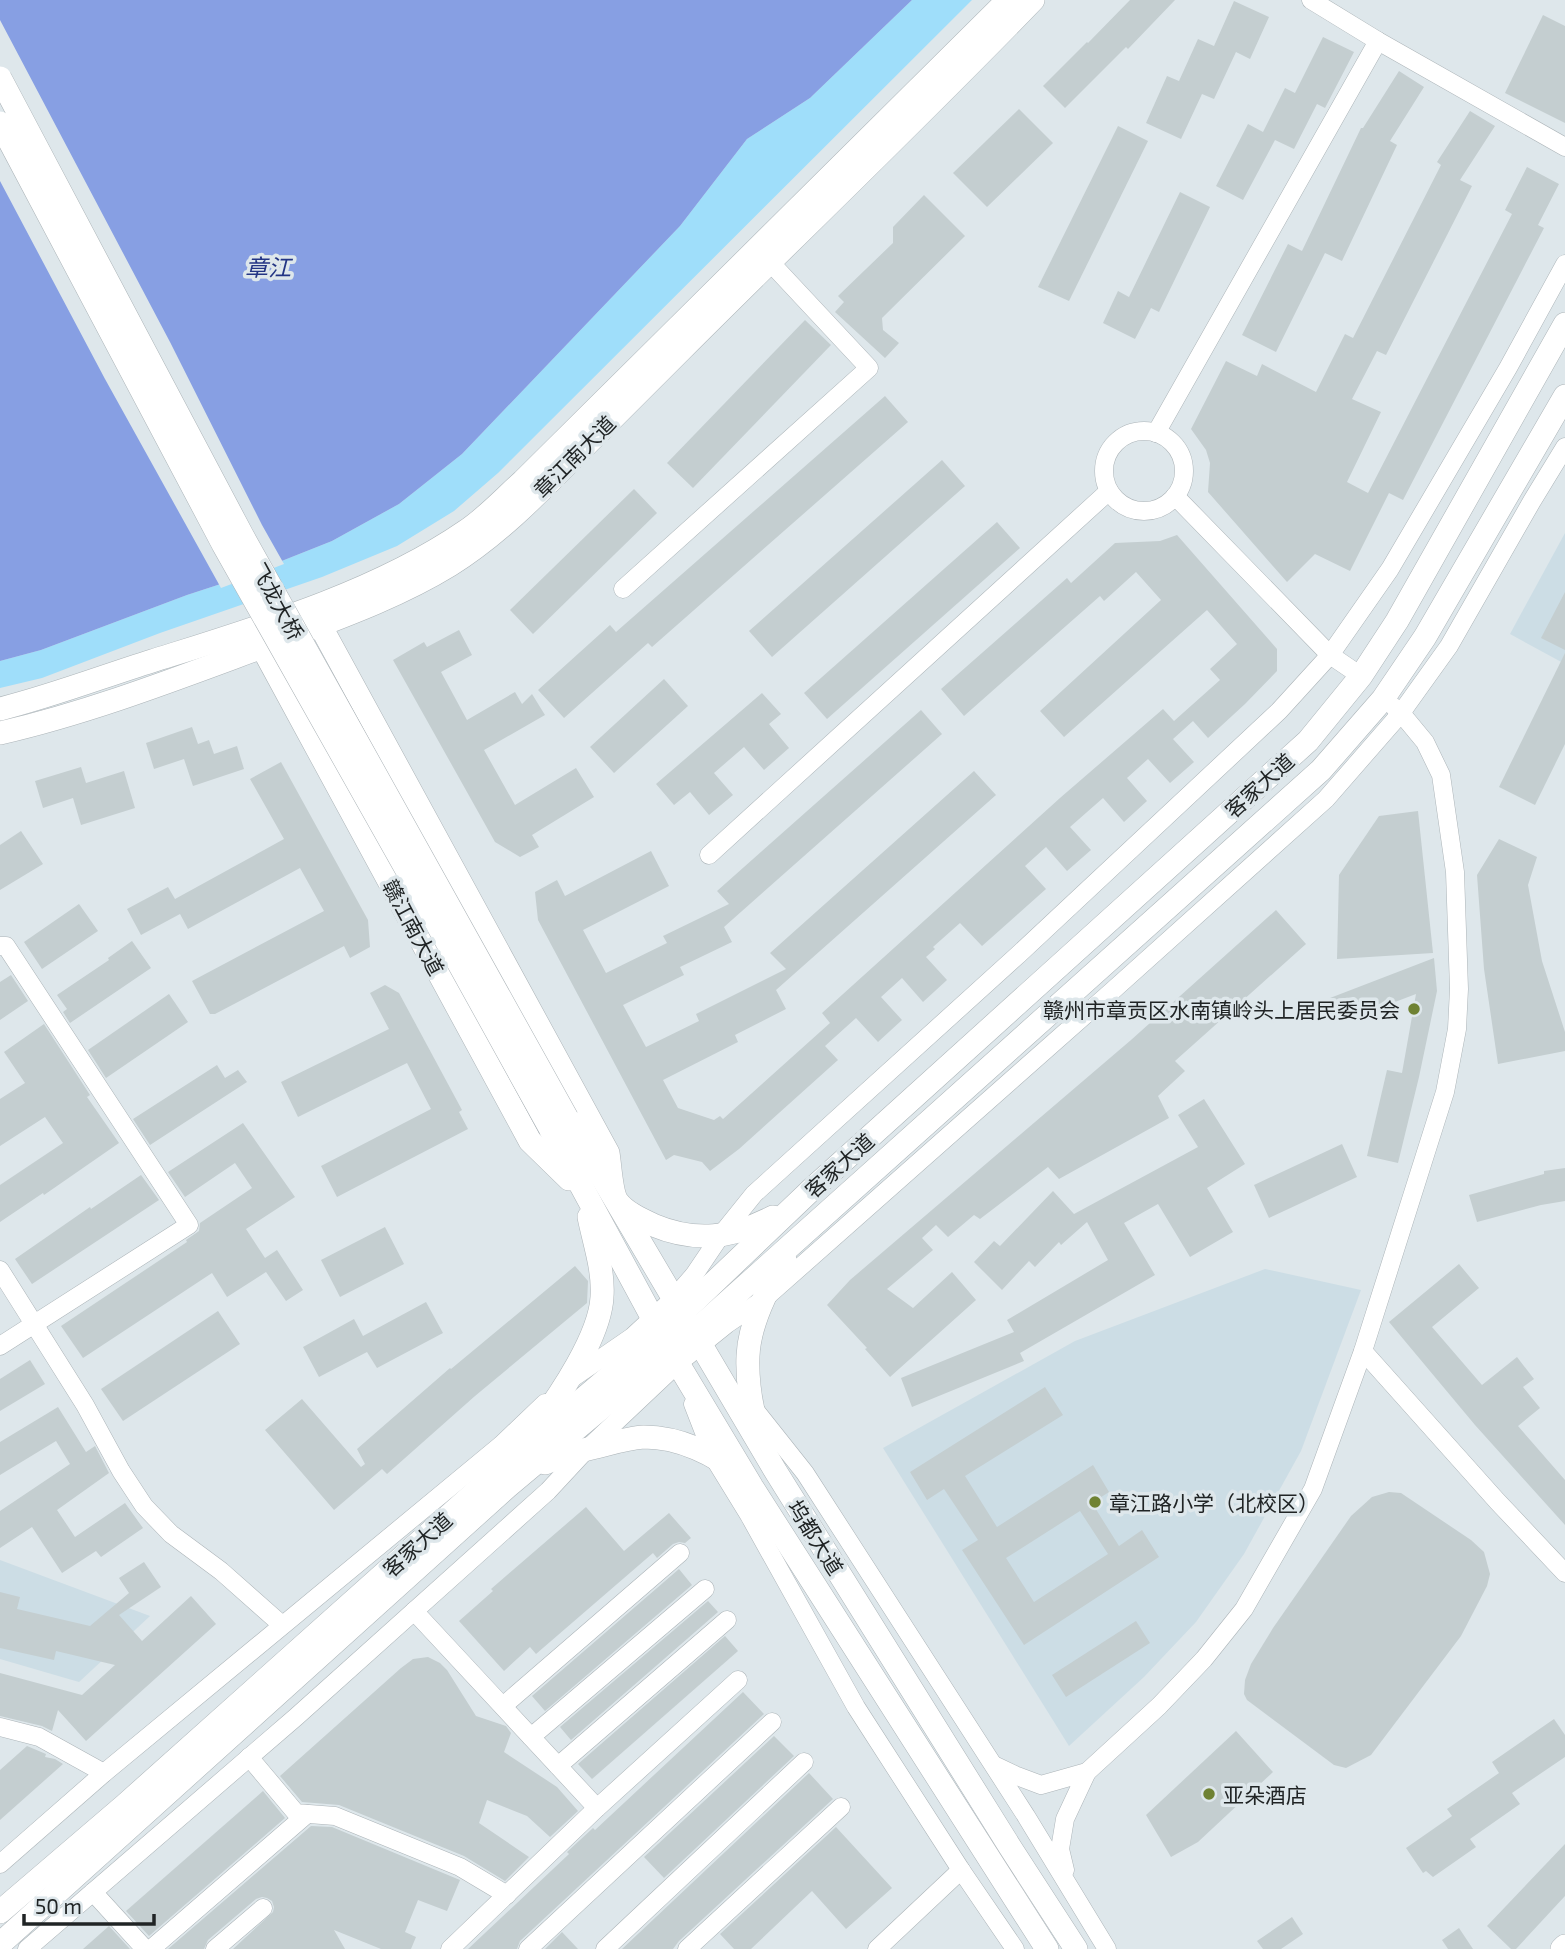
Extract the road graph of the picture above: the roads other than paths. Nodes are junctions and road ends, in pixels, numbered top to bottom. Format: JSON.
{"nodes":[{"id":1,"x":1007,"y":0,"type":"edge"},
{"id":2,"x":1033,"y":0,"type":"edge"},
{"id":3,"x":1311,"y":0,"type":"edge"},
{"id":4,"x":1378,"y":41,"type":"junction"},
{"id":5,"x":0,"y":78,"type":"edge"},
{"id":6,"x":0,"y":123,"type":"edge"},
{"id":7,"x":1565,"y":147,"type":"edge"},
{"id":8,"x":769,"y":261,"type":"junction"},
{"id":9,"x":1565,"y":264,"type":"edge"},
{"id":10,"x":1565,"y":324,"type":"edge"},
{"id":11,"x":1565,"y":396,"type":"edge"},
{"id":12,"x":1156,"y":433,"type":"junction"},
{"id":13,"x":1565,"y":447,"type":"edge"},
{"id":14,"x":1109,"y":491,"type":"junction"},
{"id":15,"x":1175,"y":496,"type":"junction"},
{"id":16,"x":623,"y":589,"type":"dead end"},
{"id":17,"x":320,"y":625,"type":"junction"},
{"id":18,"x":262,"y":647,"type":"junction"},
{"id":19,"x":1330,"y":655,"type":"junction"},
{"id":20,"x":1361,"y":676,"type":"junction"},
{"id":21,"x":1392,"y":706,"type":"junction"},
{"id":22,"x":0,"y":709,"type":"edge"},
{"id":23,"x":0,"y":733,"type":"edge"},
{"id":24,"x":709,"y":855,"type":"dead end"},
{"id":25,"x":0,"y":946,"type":"edge"},
{"id":26,"x":558,"y":1123,"type":"junction"},
{"id":27,"x":811,"y":1190,"type":"junction"},
{"id":28,"x":584,"y":1194,"type":"junction"},
{"id":29,"x":616,"y":1199,"type":"junction"},
{"id":30,"x":810,"y":1227,"type":"junction"},
{"id":31,"x":721,"y":1236,"type":"junction"},
{"id":32,"x":0,"y":1270,"type":"edge"},
{"id":33,"x":764,"y":1298,"type":"junction"},
{"id":34,"x":678,"y":1305,"type":"junction"},
{"id":35,"x":35,"y":1324,"type":"junction"},
{"id":36,"x":700,"y":1340,"type":"junction"},
{"id":37,"x":0,"y":1346,"type":"edge"},
{"id":38,"x":667,"y":1347,"type":"junction"},
{"id":39,"x":1363,"y":1351,"type":"junction"},
{"id":40,"x":567,"y":1382,"type":"junction"},
{"id":41,"x":752,"y":1407,"type":"junction"},
{"id":42,"x":587,"y":1449,"type":"junction"},
{"id":43,"x":518,"y":1454,"type":"junction"},
{"id":44,"x":714,"y":1458,"type":"junction"},
{"id":45,"x":776,"y":1472,"type":"junction"},
{"id":46,"x":507,"y":1487,"type":"junction"},
{"id":47,"x":752,"y":1487,"type":"junction"},
{"id":48,"x":680,"y":1553,"type":"dead end"},
{"id":49,"x":1565,"y":1573,"type":"edge"},
{"id":50,"x":705,"y":1589,"type":"dead end"},
{"id":51,"x":414,"y":1611,"type":"junction"},
{"id":52,"x":727,"y":1620,"type":"dead end"},
{"id":53,"x":282,"y":1625,"type":"junction"},
{"id":54,"x":738,"y":1680,"type":"dead end"},
{"id":55,"x":503,"y":1706,"type":"junction"},
{"id":56,"x":772,"y":1723,"type":"dead end"},
{"id":57,"x":0,"y":1727,"type":"edge"},
{"id":58,"x":531,"y":1737,"type":"junction"},
{"id":59,"x":249,"y":1757,"type":"junction"},
{"id":60,"x":804,"y":1762,"type":"dead end"},
{"id":61,"x":993,"y":1764,"type":"junction"},
{"id":62,"x":558,"y":1766,"type":"junction"},
{"id":63,"x":1087,"y":1772,"type":"junction"},
{"id":64,"x":104,"y":1773,"type":"junction"},
{"id":65,"x":841,"y":1807,"type":"dead end"},
{"id":66,"x":597,"y":1808,"type":"junction"},
{"id":67,"x":307,"y":1814,"type":"junction"},
{"id":68,"x":0,"y":1864,"type":"edge"},
{"id":69,"x":961,"y":1870,"type":"junction"},
{"id":70,"x":1069,"y":1887,"type":"junction"},
{"id":71,"x":93,"y":1892,"type":"junction"},
{"id":72,"x":507,"y":1895,"type":"junction"},
{"id":73,"x":263,"y":1908,"type":"dead end"},
{"id":74,"x":0,"y":1912,"type":"edge"},
{"id":75,"x":0,"y":1944,"type":"edge"},
{"id":76,"x":457,"y":1947,"type":"edge"},
{"id":77,"x":27,"y":1949,"type":"edge"},
{"id":78,"x":145,"y":1949,"type":"edge"},
{"id":79,"x":151,"y":1949,"type":"edge"},
{"id":80,"x":215,"y":1949,"type":"edge"},
{"id":81,"x":528,"y":1949,"type":"edge"},
{"id":82,"x":605,"y":1949,"type":"edge"},
{"id":83,"x":687,"y":1949,"type":"edge"},
{"id":84,"x":877,"y":1949,"type":"edge"},
{"id":85,"x":1015,"y":1949,"type":"edge"},
{"id":86,"x":1047,"y":1949,"type":"edge"},
{"id":87,"x":1076,"y":1949,"type":"edge"},
{"id":88,"x":1107,"y":1949,"type":"edge"}],
"edges":[{"from":1,"to":22,"type":"main road","name":"章江南大道"},
{"from":2,"to":8,"type":"main road","name":"章江南大道"},
{"from":3,"to":4,"type":"street"},
{"from":4,"to":7,"type":"street"},
{"from":4,"to":12,"type":"street"},
{"from":5,"to":26,"type":"main road","name":"飞龙大桥","bridge":true},
{"from":6,"to":26,"type":"main road","name":"飞龙大桥","bridge":true},
{"from":8,"to":16,"type":"street"},
{"from":8,"to":17,"type":"main road","name":"章江南大道"},
{"from":9,"to":19,"type":"street"},
{"from":10,"to":20,"type":"main road","name":"客家大道"},
{"from":11,"to":21,"type":"main road","name":"客家大道"},
{"from":12,"to":14,"type":"street"},
{"from":12,"to":15,"type":"street"},
{"from":13,"to":21,"type":"street"},
{"from":14,"to":15,"type":"street"},
{"from":14,"to":24,"type":"street"},
{"from":15,"to":19,"type":"street"},
{"from":17,"to":18,"type":"main road","name":"章江南大道"},
{"from":17,"to":29,"type":"main road"},
{"from":18,"to":23,"type":"main road","name":"章江南大道"},
{"from":18,"to":28,"type":"main road","name":"赣江南大道"},
{"from":19,"to":20,"type":"street"},
{"from":19,"to":31,"type":"street"},
{"from":20,"to":27,"type":"main road","name":"客家大道"},
{"from":21,"to":30,"type":"main road","name":"客家大道"},
{"from":21,"to":33,"type":"street"},
{"from":21,"to":39,"type":"street"},
{"from":25,"to":35,"type":"street"},
{"from":26,"to":28,"type":"main road","name":"坞都大道"},
{"from":26,"to":29,"type":"main road","name":"坞都大道"},
{"from":27,"to":31,"type":"main road"},
{"from":27,"to":34,"type":"main road","name":"客家大道"},
{"from":28,"to":38,"type":"main road","name":"坞都大道"},
{"from":28,"to":40,"type":"main road"},
{"from":29,"to":31,"type":"main road"},
{"from":29,"to":34,"type":"main road","name":"坞都大道"},
{"from":30,"to":33,"type":"main road"},
{"from":30,"to":36,"type":"main road","name":"客家大道"},
{"from":31,"to":34,"type":"street"},
{"from":32,"to":35,"type":"street"},
{"from":33,"to":36,"type":"street"},
{"from":33,"to":41,"type":"main road"},
{"from":34,"to":36,"type":"main road","name":"坞都大道"},
{"from":34,"to":38,"type":"main road","name":"客家大道"},
{"from":35,"to":37,"type":"street"},
{"from":35,"to":53,"type":"street"},
{"from":36,"to":38,"type":"main road","name":"客家大道"},
{"from":36,"to":41,"type":"street"},
{"from":36,"to":45,"type":"main road","name":"坞都大道"},
{"from":38,"to":40,"type":"street"},
{"from":38,"to":42,"type":"street"},
{"from":38,"to":43,"type":"main road","name":"客家大道"},
{"from":38,"to":44,"type":"street"},
{"from":38,"to":46,"type":"main road","name":"客家大道"},
{"from":38,"to":47,"type":"main road","name":"坞都大道"},
{"from":39,"to":49,"type":"street"},
{"from":39,"to":63,"type":"street"},
{"from":40,"to":43,"type":"main road"},
{"from":40,"to":53,"type":"street"},
{"from":41,"to":45,"type":"main road"},
{"from":41,"to":61,"type":"street"},
{"from":42,"to":44,"type":"main road"},
{"from":42,"to":46,"type":"main road"},
{"from":42,"to":51,"type":"street"},
{"from":43,"to":74,"type":"main road","name":"客家大道"},
{"from":44,"to":47,"type":"main road"},
{"from":44,"to":69,"type":"street"},
{"from":45,"to":87,"type":"main road","name":"坞都大道"},
{"from":46,"to":75,"type":"main road","name":"客家大道"},
{"from":47,"to":86,"type":"main road","name":"坞都大道"},
{"from":48,"to":55,"type":"street"},
{"from":50,"to":58,"type":"street"},
{"from":51,"to":55,"type":"street"},
{"from":51,"to":59,"type":"street"},
{"from":52,"to":62,"type":"street"},
{"from":53,"to":64,"type":"street"},
{"from":54,"to":66,"type":"street"},
{"from":55,"to":58,"type":"street"},
{"from":56,"to":81,"type":"street"},
{"from":57,"to":64,"type":"street"},
{"from":58,"to":62,"type":"street"},
{"from":59,"to":67,"type":"street"},
{"from":59,"to":71,"type":"street"},
{"from":60,"to":82,"type":"street"},
{"from":61,"to":63,"type":"street"},
{"from":61,"to":70,"type":"street"},
{"from":62,"to":66,"type":"street"},
{"from":63,"to":70,"type":"street"},
{"from":64,"to":68,"type":"street"},
{"from":65,"to":83,"type":"street"},
{"from":66,"to":72,"type":"street"},
{"from":67,"to":72,"type":"street"},
{"from":67,"to":79,"type":"street"},
{"from":69,"to":84,"type":"street"},
{"from":69,"to":85,"type":"street"},
{"from":70,"to":88,"type":"street"},
{"from":71,"to":77,"type":"street"},
{"from":71,"to":78,"type":"street"},
{"from":72,"to":76,"type":"street"},
{"from":73,"to":80,"type":"street"}]}
